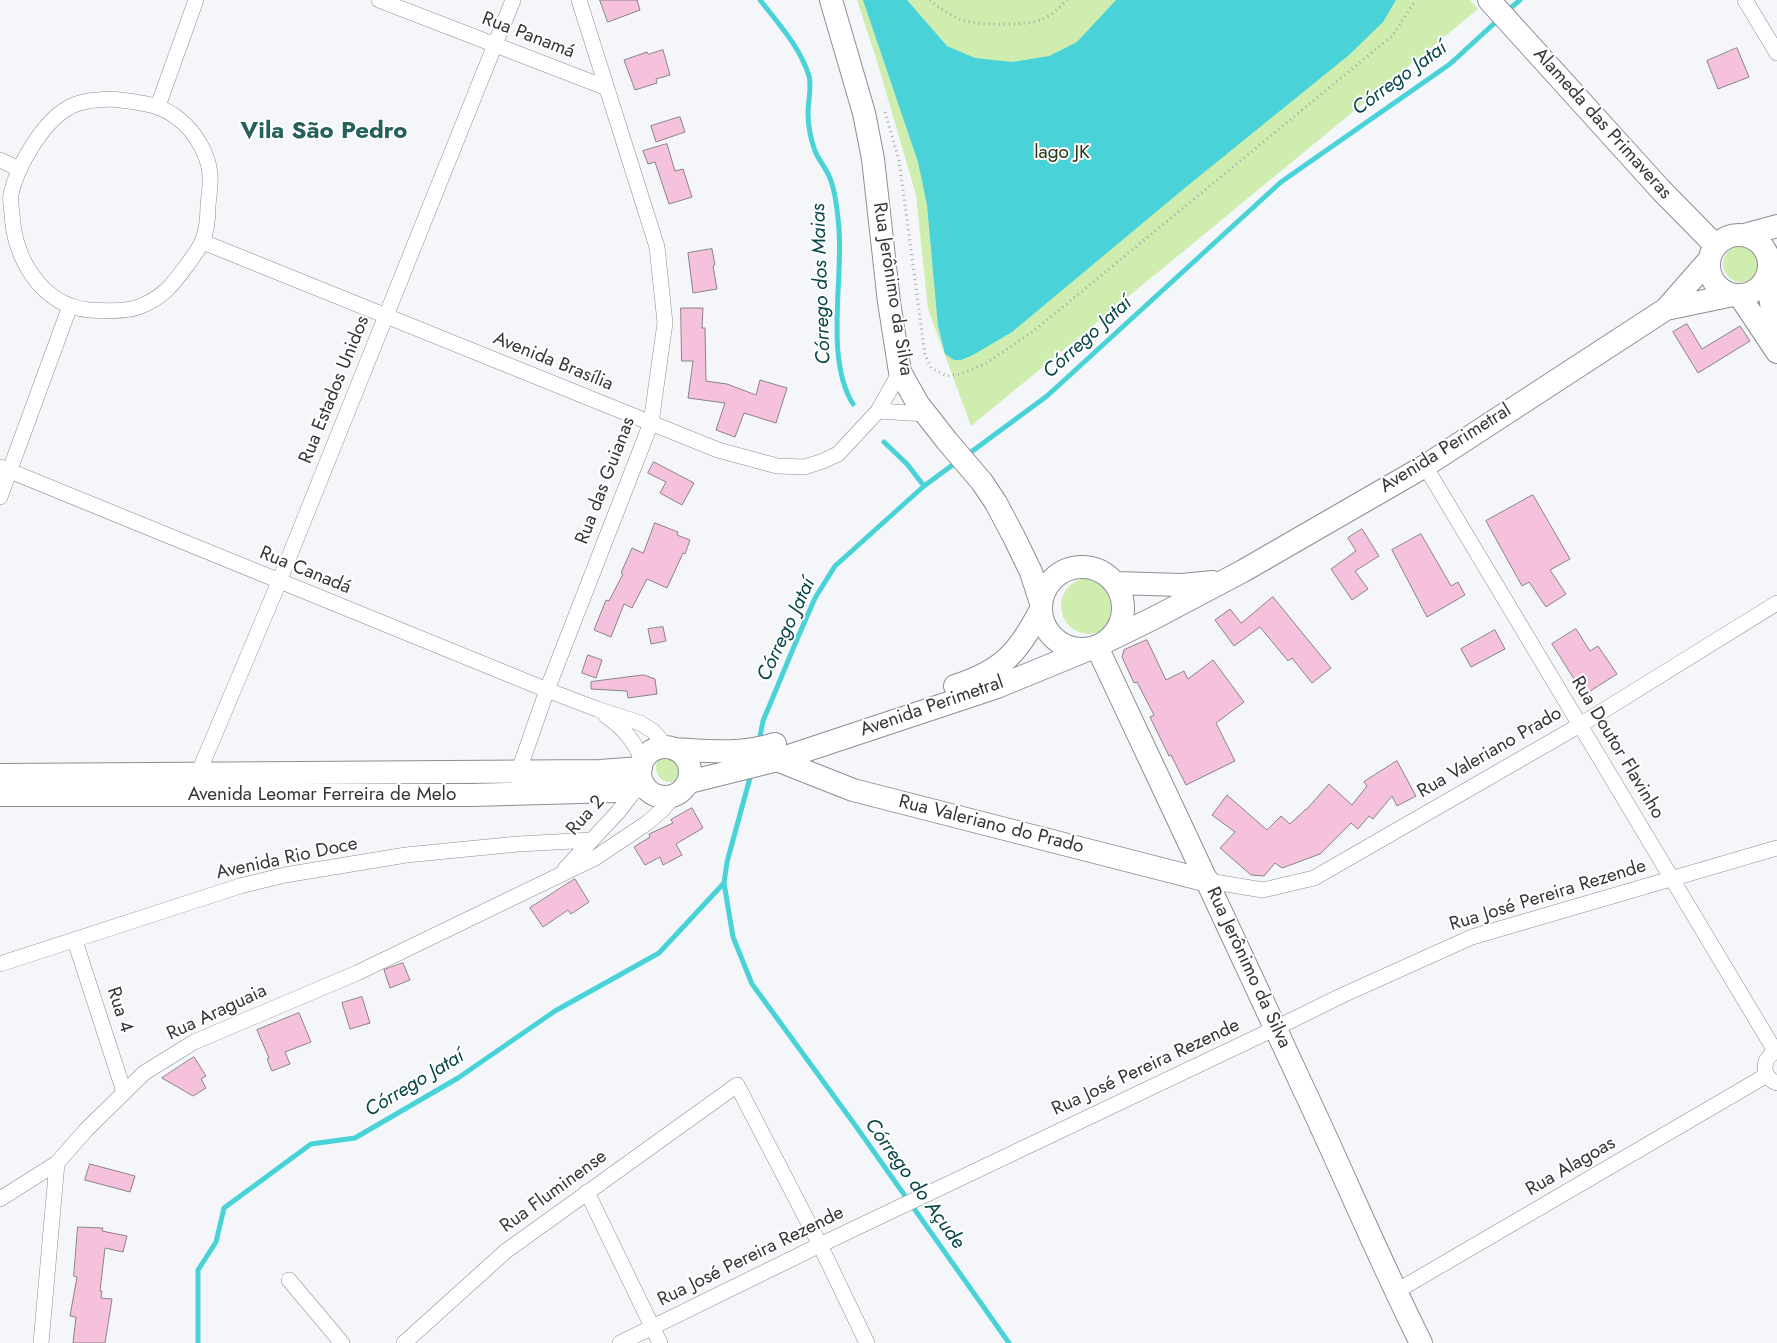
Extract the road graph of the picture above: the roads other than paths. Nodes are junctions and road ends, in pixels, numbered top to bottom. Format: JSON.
{"nodes":[{"id":1,"x":196,"y":0,"type":"edge"},
{"id":2,"x":378,"y":0,"type":"edge"},
{"id":3,"x":513,"y":0,"type":"edge"},
{"id":4,"x":579,"y":0,"type":"edge"},
{"id":5,"x":831,"y":0,"type":"edge"},
{"id":6,"x":1745,"y":0,"type":"edge"},
{"id":7,"x":1492,"y":4,"type":"edge"},
{"id":8,"x":494,"y":45,"type":"junction"},
{"id":9,"x":1777,"y":53,"type":"edge"},
{"id":10,"x":607,"y":88,"type":"junction"},
{"id":11,"x":158,"y":106,"type":"junction"},
{"id":12,"x":0,"y":160,"type":"edge"},
{"id":13,"x":19,"y":169,"type":"junction"},
{"id":14,"x":1777,"y":226,"type":"edge"},
{"id":15,"x":1744,"y":235,"type":"junction"},
{"id":16,"x":202,"y":242,"type":"junction"},
{"id":17,"x":1712,"y":253,"type":"junction"},
{"id":18,"x":1771,"y":270,"type":"edge"},
{"id":19,"x":1736,"y":295,"type":"junction"},
{"id":20,"x":70,"y":306,"type":"junction"},
{"id":21,"x":1666,"y":309,"type":"junction"},
{"id":22,"x":385,"y":317,"type":"junction"},
{"id":23,"x":1777,"y":343,"type":"edge"},
{"id":24,"x":1777,"y":352,"type":"edge"},
{"id":25,"x":900,"y":372,"type":"junction"},
{"id":26,"x":878,"y":411,"type":"junction"},
{"id":27,"x":926,"y":414,"type":"junction"},
{"id":28,"x":651,"y":423,"type":"junction"},
{"id":29,"x":1425,"y":466,"type":"junction"},
{"id":30,"x":5,"y":469,"type":"edge"},
{"id":31,"x":0,"y":497,"type":"edge"},
{"id":32,"x":279,"y":582,"type":"junction"},
{"id":33,"x":1222,"y":582,"type":"junction"},
{"id":34,"x":1114,"y":583,"type":"junction"},
{"id":35,"x":1777,"y":603,"type":"edge"},
{"id":36,"x":1040,"y":607,"type":"junction"},
{"id":37,"x":1099,"y":645,"type":"junction"},
{"id":38,"x":547,"y":690,"type":"junction"},
{"id":39,"x":597,"y":709,"type":"junction"},
{"id":40,"x":869,"y":721,"type":"junction"},
{"id":41,"x":1580,"y":724,"type":"junction"},
{"id":42,"x":671,"y":748,"type":"junction"},
{"id":43,"x":777,"y":754,"type":"junction"},
{"id":44,"x":717,"y":762,"type":"junction"},
{"id":45,"x":519,"y":770,"type":"junction"},
{"id":46,"x":643,"y":774,"type":"junction"},
{"id":47,"x":0,"y":775,"type":"edge"},
{"id":48,"x":198,"y":784,"type":"junction"},
{"id":49,"x":682,"y":788,"type":"junction"},
{"id":50,"x":0,"y":795,"type":"edge"},
{"id":51,"x":518,"y":795,"type":"junction"},
{"id":52,"x":592,"y":840,"type":"junction"},
{"id":53,"x":1777,"y":848,"type":"edge"},
{"id":54,"x":559,"y":876,"type":"junction"},
{"id":55,"x":1672,"y":879,"type":"junction"},
{"id":56,"x":1208,"y":881,"type":"junction"},
{"id":57,"x":75,"y":940,"type":"junction"},
{"id":58,"x":0,"y":964,"type":"edge"},
{"id":59,"x":1276,"y":1028,"type":"junction"},
{"id":60,"x":1776,"y":1051,"type":"edge"},
{"id":61,"x":1772,"y":1079,"type":"edge"},
{"id":62,"x":124,"y":1092,"type":"junction"},
{"id":63,"x":57,"y":1163,"type":"junction"},
{"id":64,"x":587,"y":1192,"type":"junction"},
{"id":65,"x":0,"y":1199,"type":"edge"},
{"id":66,"x":820,"y":1246,"type":"junction"},
{"id":67,"x":289,"y":1280,"type":"dead end"},
{"id":68,"x":1395,"y":1292,"type":"junction"},
{"id":69,"x":652,"y":1327,"type":"junction"},
{"id":70,"x":41,"y":1343,"type":"edge"},
{"id":71,"x":342,"y":1343,"type":"edge"},
{"id":72,"x":404,"y":1343,"type":"edge"},
{"id":73,"x":620,"y":1343,"type":"edge"},
{"id":74,"x":660,"y":1343,"type":"edge"},
{"id":75,"x":867,"y":1343,"type":"edge"},
{"id":76,"x":1420,"y":1343,"type":"edge"}],
"edges":[{"from":1,"to":11,"type":"street"},
{"from":2,"to":8,"type":"street","name":"Rua Panamá"},
{"from":3,"to":8,"type":"street","name":"Rua Estados Unidos"},
{"from":4,"to":10,"type":"street","name":"Rua das Guianas"},
{"from":5,"to":25,"type":"main road","name":"Rua Jerônimo da Silva"},
{"from":6,"to":9,"type":"street"},
{"from":7,"to":17,"type":"main road","name":"Alameda das Primaveras"},
{"from":8,"to":10,"type":"street","name":"Rua Panamá"},
{"from":8,"to":22,"type":"street","name":"Rua Estados Unidos"},
{"from":10,"to":28,"type":"street","name":"Rua das Guianas"},
{"from":11,"to":13,"type":"street"},
{"from":11,"to":16,"type":"street"},
{"from":12,"to":13,"type":"street"},
{"from":13,"to":20,"type":"street"},
{"from":14,"to":15,"type":"main road"},
{"from":15,"to":17,"type":"main road"},
{"from":15,"to":18,"type":"main road"},
{"from":16,"to":20,"type":"street"},
{"from":16,"to":22,"type":"street","name":"Avenida Brasília"},
{"from":17,"to":19,"type":"main road"},
{"from":17,"to":21,"type":"main road","name":"Avenida Perimetral"},
{"from":18,"to":19,"type":"main road"},
{"from":18,"to":23,"type":"main road"},
{"from":19,"to":21,"type":"main road","name":"Avenida Perimetral"},
{"from":19,"to":24,"type":"main road"},
{"from":20,"to":30,"type":"street"},
{"from":21,"to":29,"type":"main road","name":"Avenida Perimetral"},
{"from":22,"to":28,"type":"street","name":"Avenida Brasília"},
{"from":22,"to":32,"type":"street","name":"Rua Estados Unidos"},
{"from":25,"to":26,"type":"street","name":"Avenida Brasília"},
{"from":25,"to":27,"type":"main road","name":"Rua Jerônimo da Silva"},
{"from":26,"to":27,"type":"street"},
{"from":26,"to":28,"type":"street","name":"Avenida Brasília"},
{"from":27,"to":36,"type":"main road","name":"Rua Jerônimo da Silva"},
{"from":28,"to":38,"type":"street","name":"Rua das Guianas"},
{"from":29,"to":33,"type":"main road","name":"Avenida Perimetral"},
{"from":29,"to":41,"type":"street","name":"Rua Doutor Flavinho"},
{"from":30,"to":31,"type":"street"},
{"from":30,"to":32,"type":"street","name":"Rua Canadá"},
{"from":32,"to":38,"type":"street","name":"Rua Canadá"},
{"from":32,"to":48,"type":"street","name":"Rua Estados Unidos"},
{"from":33,"to":34,"type":"main road","name":"Avenida Perimetral"},
{"from":33,"to":37,"type":"main road","name":"Avenida Perimetral"},
{"from":34,"to":36,"type":"main road"},
{"from":34,"to":37,"type":"main road"},
{"from":35,"to":41,"type":"street","name":"Rua Valeriano Prado"},
{"from":36,"to":37,"type":"main road"},
{"from":36,"to":40,"type":"main road","name":"Avenida Perimetral"},
{"from":37,"to":40,"type":"main road","name":"Avenida Perimetral"},
{"from":37,"to":56,"type":"main road","name":"Rua Jerônimo da Silva"},
{"from":38,"to":39,"type":"street","name":"Rua Canadá"},
{"from":38,"to":45,"type":"street","name":"Rua das Guianas"},
{"from":39,"to":42,"type":"street","name":"Rua Canadá"},
{"from":39,"to":46,"type":"street","name":"Rua Canadá"},
{"from":40,"to":43,"type":"main road","name":"Avenida Perimetral"},
{"from":41,"to":55,"type":"street","name":"Rua Doutor Flavinho"},
{"from":41,"to":56,"type":"street","name":"Rua Valeriano Prado"},
{"from":42,"to":44,"type":"main road"},
{"from":42,"to":46,"type":"main road"},
{"from":42,"to":49,"type":"main road"},
{"from":43,"to":44,"type":"main road","name":"Avenida Perimetral"},
{"from":43,"to":56,"type":"main road","name":"Rua Valeriano do Prado"},
{"from":44,"to":49,"type":"main road"},
{"from":45,"to":46,"type":"main road","name":"Avenida Leomar Ferreira de Melo"},
{"from":45,"to":48,"type":"main road","name":"Avenida Leomar Ferreira de Melo"},
{"from":45,"to":51,"type":"street","name":"Rua das Guianas"},
{"from":46,"to":49,"type":"main road"},
{"from":46,"to":51,"type":"main road","name":"Avenida Leomar Ferreira de Melo"},
{"from":46,"to":52,"type":"street","name":"Rua 2"},
{"from":47,"to":48,"type":"main road","name":"Avenida Leomar Ferreira de Melo"},
{"from":48,"to":50,"type":"main road","name":"Avenida Leomar Ferreira de Melo"},
{"from":48,"to":51,"type":"main road","name":"Avenida Leomar Ferreira de Melo"},
{"from":49,"to":54,"type":"street","name":"Rua Araguaia"},
{"from":52,"to":54,"type":"street","name":"Rua 2"},
{"from":52,"to":57,"type":"street","name":"Avenida Rio Doce"},
{"from":53,"to":55,"type":"street","name":"Rua José Pereira Rezende"},
{"from":54,"to":62,"type":"street","name":"Rua Araguaia"},
{"from":55,"to":59,"type":"street","name":"Rua José Pereira Rezende"},
{"from":55,"to":60,"type":"street","name":"Rua Doutor Flavinho"},
{"from":56,"to":59,"type":"main road","name":"Rua Jerônimo da Silva"},
{"from":57,"to":58,"type":"street","name":"Avenida Rio Doce"},
{"from":57,"to":62,"type":"street","name":"Rua 4"},
{"from":59,"to":66,"type":"street","name":"Rua José Pereira Rezende"},
{"from":59,"to":68,"type":"main road","name":"Rua Jerônimo da Silva"},
{"from":60,"to":61,"type":"street"},
{"from":61,"to":68,"type":"street","name":"Rua Alagoas"},
{"from":62,"to":63,"type":"street","name":"Rua Araguaia"},
{"from":63,"to":65,"type":"street","name":"Rua Araguaia"},
{"from":63,"to":70,"type":"street"},
{"from":64,"to":66,"type":"street","name":"Rua Fluminense"},
{"from":64,"to":69,"type":"street"},
{"from":64,"to":72,"type":"street","name":"Rua Fluminense"},
{"from":66,"to":69,"type":"street","name":"Rua José Pereira Rezende"},
{"from":66,"to":75,"type":"street"},
{"from":67,"to":71,"type":"street"},
{"from":68,"to":76,"type":"main road","name":"Rua Jerônimo da Silva"},
{"from":69,"to":73,"type":"street","name":"Rua José Pereira Rezende"},
{"from":69,"to":74,"type":"street"}]}
